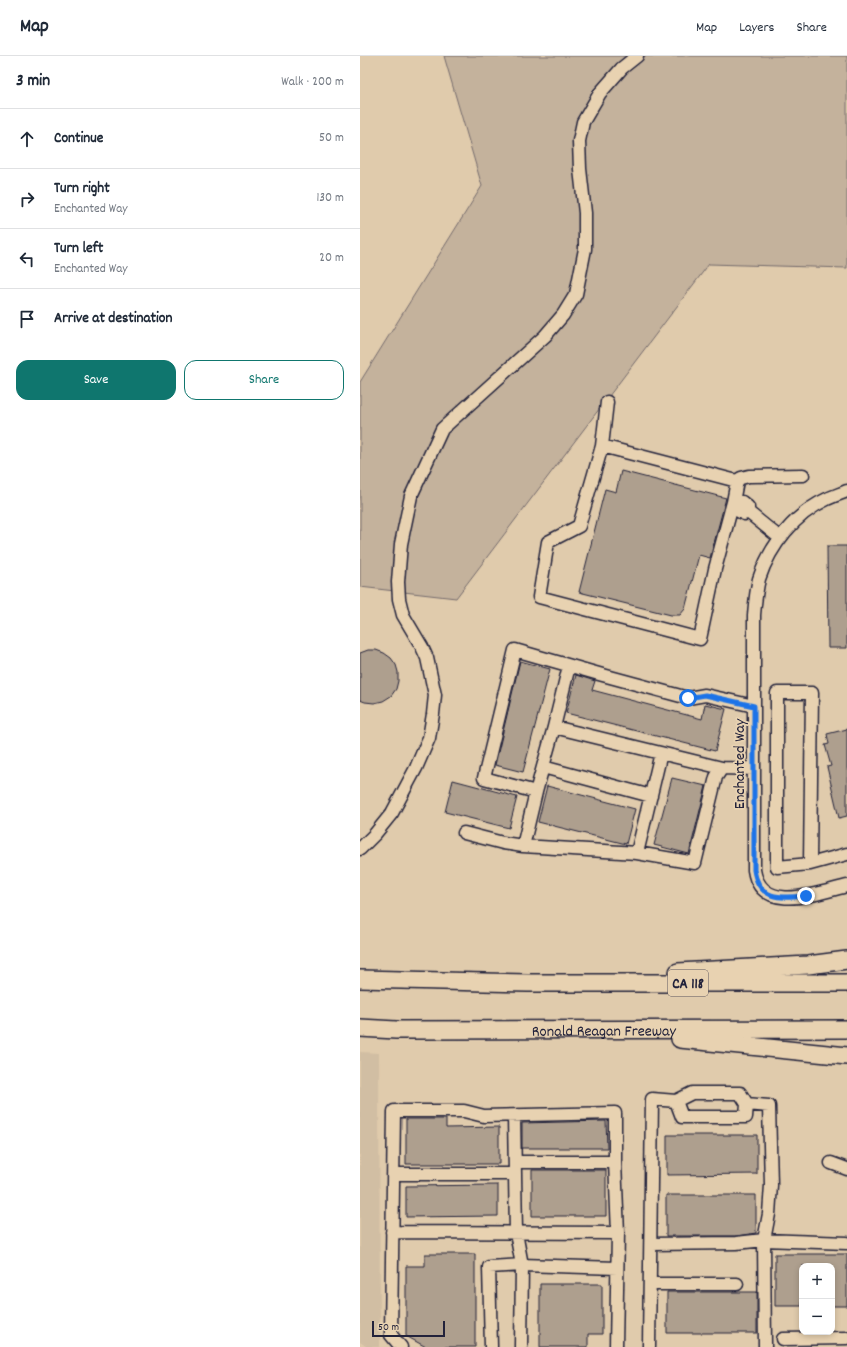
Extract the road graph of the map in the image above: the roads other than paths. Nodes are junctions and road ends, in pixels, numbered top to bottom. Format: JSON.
{"nodes":[{"id":1,"x":637,"y":56,"type":"edge"},
{"id":2,"x":607,"y":402,"type":"dead end"},
{"id":3,"x":602,"y":446,"type":"junction"},
{"id":4,"x":803,"y":475,"type":"dead end"},
{"id":5,"x":737,"y":481,"type":"junction"},
{"id":6,"x":847,"y":491,"type":"edge"},
{"id":7,"x":734,"y":502,"type":"junction"},
{"id":8,"x":780,"y":538,"type":"junction"},
{"id":9,"x":569,"y":666,"type":"junction"},
{"id":10,"x":754,"y":706,"type":"junction"},
{"id":11,"x":554,"y":727,"type":"junction"},
{"id":12,"x":661,"y":753,"type":"junction"},
{"id":13,"x":543,"y":767,"type":"junction"},
{"id":14,"x":722,"y":768,"type":"junction"},
{"id":15,"x":754,"y":769,"type":"junction"},
{"id":16,"x":536,"y":792,"type":"junction"},
{"id":17,"x":651,"y":796,"type":"junction"},
{"id":18,"x":464,"y":833,"type":"dead end"},
{"id":19,"x":523,"y":846,"type":"junction"},
{"id":20,"x":360,"y":849,"type":"edge"},
{"id":21,"x":637,"y":853,"type":"junction"},
{"id":22,"x":847,"y":854,"type":"edge"},
{"id":23,"x":810,"y":864,"type":"junction"},
{"id":24,"x":847,"y":886,"type":"edge"},
{"id":25,"x":847,"y":960,"type":"edge"},
{"id":26,"x":360,"y":979,"type":"edge"},
{"id":27,"x":528,"y":982,"type":"junction"},
{"id":28,"x":847,"y":983,"type":"edge"},
{"id":29,"x":360,"y":1028,"type":"edge"},
{"id":30,"x":564,"y":1029,"type":"junction"},
{"id":31,"x":847,"y":1029,"type":"edge"},
{"id":32,"x":847,"y":1056,"type":"edge"},
{"id":33,"x":676,"y":1101,"type":"junction"},
{"id":34,"x":747,"y":1104,"type":"junction"},
{"id":35,"x":514,"y":1116,"type":"junction"},
{"id":36,"x":515,"y":1162,"type":"junction"},
{"id":37,"x":615,"y":1162,"type":"junction"},
{"id":38,"x":831,"y":1163,"type":"dead end"},
{"id":39,"x":847,"y":1169,"type":"edge"},
{"id":40,"x":394,"y":1174,"type":"junction"},
{"id":41,"x":515,"y":1174,"type":"junction"},
{"id":42,"x":392,"y":1232,"type":"junction"},
{"id":43,"x":516,"y":1233,"type":"junction"},
{"id":44,"x":618,"y":1233,"type":"junction"},
{"id":45,"x":764,"y":1240,"type":"junction"},
{"id":46,"x":847,"y":1243,"type":"edge"},
{"id":47,"x":651,"y":1244,"type":"junction"},
{"id":48,"x":522,"y":1266,"type":"junction"},
{"id":49,"x":617,"y":1268,"type":"junction"},
{"id":50,"x":650,"y":1284,"type":"junction"},
{"id":51,"x":737,"y":1284,"type":"dead end"},
{"id":52,"x":847,"y":1338,"type":"edge"},
{"id":53,"x":783,"y":1339,"type":"dead end"},
{"id":54,"x":402,"y":1346,"type":"edge"},
{"id":55,"x":491,"y":1347,"type":"edge"},
{"id":56,"x":521,"y":1347,"type":"edge"},
{"id":57,"x":616,"y":1347,"type":"edge"},
{"id":58,"x":649,"y":1347,"type":"edge"},
{"id":59,"x":765,"y":1347,"type":"edge"}],
"edges":[{"from":1,"to":20,"type":"street"},
{"from":2,"to":3,"type":"street"},
{"from":3,"to":5,"type":"street"},
{"from":3,"to":7,"type":"street"},
{"from":4,"to":5,"type":"street"},
{"from":5,"to":7,"type":"street"},
{"from":6,"to":8,"type":"street","name":"Enchanted Way"},
{"from":7,"to":8,"type":"street"},
{"from":8,"to":10,"type":"street","name":"Enchanted Way"},
{"from":9,"to":10,"type":"street"},
{"from":9,"to":11,"type":"street"},
{"from":9,"to":16,"type":"street"},
{"from":10,"to":15,"type":"street","name":"Enchanted Way"},
{"from":11,"to":12,"type":"street"},
{"from":11,"to":13,"type":"street"},
{"from":12,"to":14,"type":"street"},
{"from":12,"to":17,"type":"street"},
{"from":13,"to":16,"type":"street"},
{"from":13,"to":17,"type":"street"},
{"from":14,"to":15,"type":"street"},
{"from":14,"to":21,"type":"street"},
{"from":15,"to":24,"type":"street","name":"Enchanted Way"},
{"from":16,"to":19,"type":"street"},
{"from":17,"to":21,"type":"street"},
{"from":18,"to":19,"type":"street"},
{"from":19,"to":21,"type":"street"},
{"from":22,"to":23,"type":"street"},
{"from":23,"to":23,"type":"street"},
{"from":25,"to":27,"type":"highway"},
{"from":26,"to":27,"type":"highway","number":"CA 118"},
{"from":27,"to":28,"type":"highway","number":"CA 118"},
{"from":29,"to":30,"type":"highway","name":"Ronald Reagan Freeway"},
{"from":30,"to":31,"type":"highway","name":"Ronald Reagan Freeway"},
{"from":30,"to":32,"type":"highway"},
{"from":33,"to":34,"type":"street"},
{"from":33,"to":34,"type":"street"},
{"from":33,"to":47,"type":"street"},
{"from":34,"to":45,"type":"street"},
{"from":35,"to":36,"type":"street"},
{"from":35,"to":37,"type":"street"},
{"from":35,"to":40,"type":"street"},
{"from":36,"to":37,"type":"street"},
{"from":36,"to":41,"type":"street"},
{"from":37,"to":44,"type":"street"},
{"from":38,"to":39,"type":"street"},
{"from":40,"to":41,"type":"street"},
{"from":40,"to":42,"type":"street"},
{"from":41,"to":43,"type":"street"},
{"from":42,"to":43,"type":"street"},
{"from":42,"to":54,"type":"street"},
{"from":43,"to":44,"type":"street"},
{"from":43,"to":48,"type":"street"},
{"from":44,"to":49,"type":"street"},
{"from":45,"to":46,"type":"street"},
{"from":45,"to":47,"type":"street"},
{"from":45,"to":59,"type":"street"},
{"from":47,"to":50,"type":"street"},
{"from":48,"to":49,"type":"street"},
{"from":48,"to":55,"type":"street"},
{"from":48,"to":56,"type":"street"},
{"from":49,"to":57,"type":"street"},
{"from":50,"to":51,"type":"street"},
{"from":50,"to":58,"type":"street"},
{"from":52,"to":53,"type":"street"}]}
